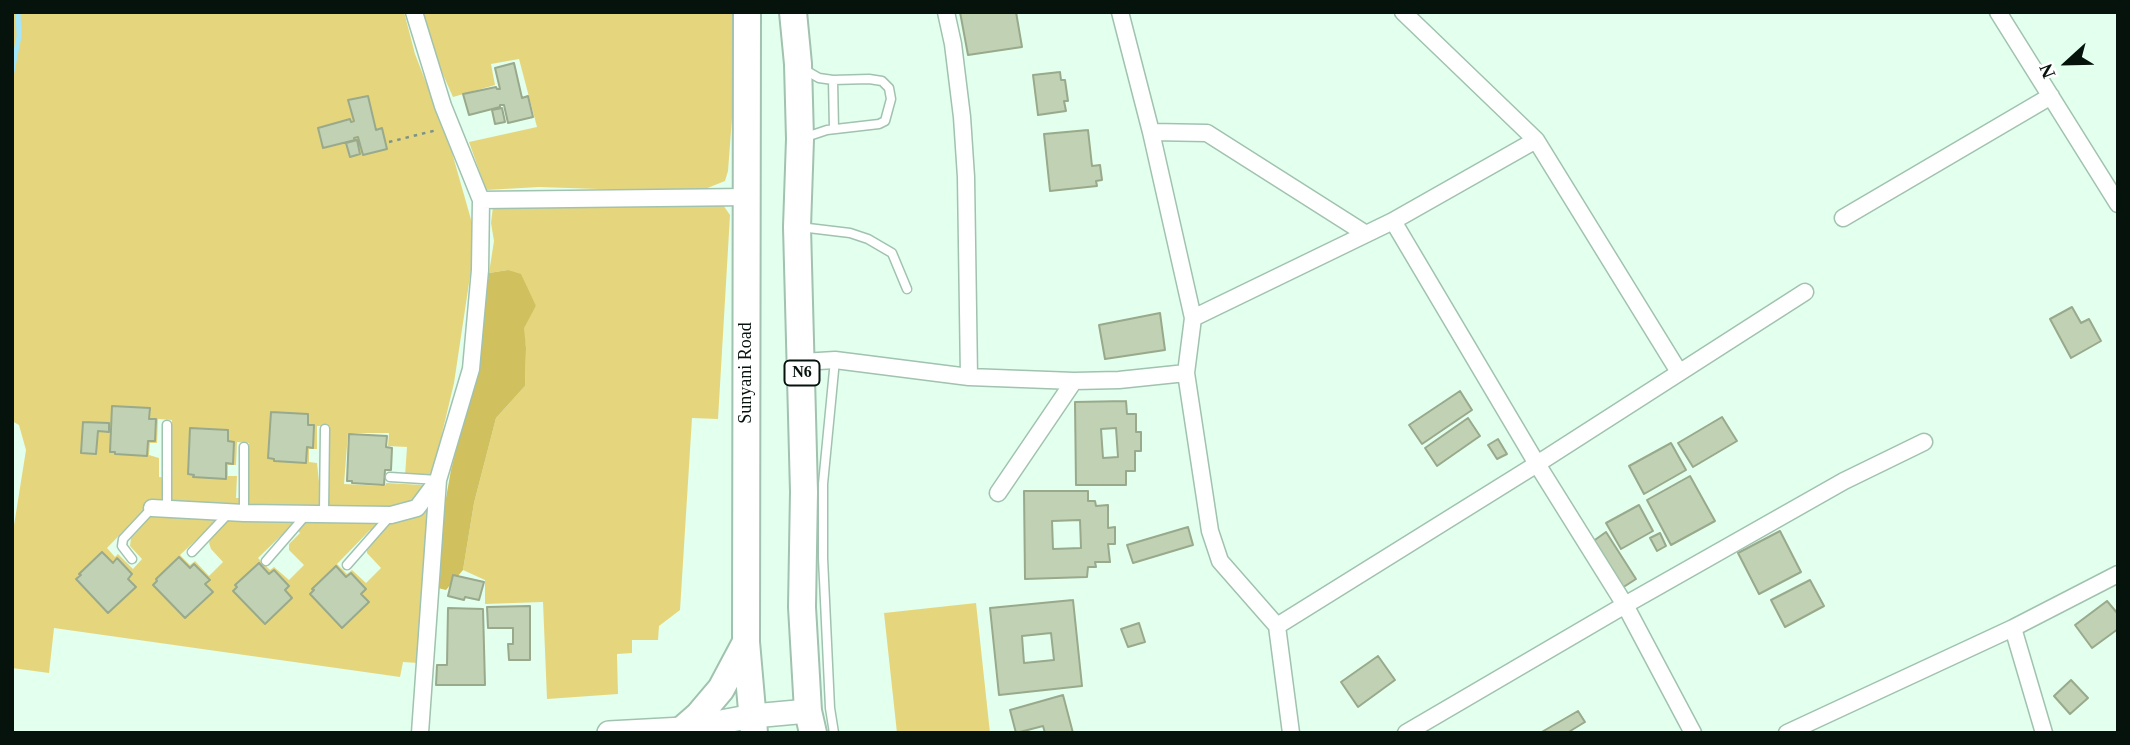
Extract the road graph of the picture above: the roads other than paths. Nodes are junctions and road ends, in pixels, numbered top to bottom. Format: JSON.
{"nodes":[{"id":1,"x":414,"y":12,"type":"edge"},
{"id":2,"x":747,"y":12,"type":"edge"},
{"id":3,"x":793,"y":12,"type":"edge"},
{"id":4,"x":946,"y":12,"type":"edge"},
{"id":5,"x":1120,"y":12,"type":"edge"},
{"id":6,"x":1404,"y":12,"type":"edge"},
{"id":7,"x":1998,"y":12,"type":"edge"},
{"id":8,"x":798,"y":64,"type":"junction"},
{"id":9,"x":833,"y":80,"type":"junction"},
{"id":10,"x":2051,"y":96,"type":"junction"},
{"id":11,"x":834,"y":129,"type":"junction"},
{"id":12,"x":1151,"y":132,"type":"junction"},
{"id":13,"x":800,"y":139,"type":"junction"},
{"id":14,"x":1536,"y":140,"type":"junction"},
{"id":15,"x":747,"y":198,"type":"junction"},
{"id":16,"x":481,"y":200,"type":"junction"},
{"id":17,"x":2118,"y":204,"type":"edge"},
{"id":18,"x":1843,"y":218,"type":"dead end"},
{"id":19,"x":1393,"y":221,"type":"junction"},
{"id":20,"x":797,"y":227,"type":"junction"},
{"id":21,"x":1366,"y":234,"type":"junction"},
{"id":22,"x":907,"y":289,"type":"dead end"},
{"id":23,"x":1805,"y":292,"type":"dead end"},
{"id":24,"x":1194,"y":318,"type":"junction"},
{"id":25,"x":835,"y":360,"type":"junction"},
{"id":26,"x":802,"y":362,"type":"junction"},
{"id":27,"x":1679,"y":372,"type":"junction"},
{"id":28,"x":1186,"y":373,"type":"junction"},
{"id":29,"x":969,"y":377,"type":"junction"},
{"id":30,"x":1074,"y":381,"type":"junction"},
{"id":31,"x":167,"y":425,"type":"dead end"},
{"id":32,"x":325,"y":429,"type":"dead end"},
{"id":33,"x":1924,"y":442,"type":"dead end"},
{"id":34,"x":243,"y":447,"type":"dead end"},
{"id":35,"x":1537,"y":464,"type":"junction"},
{"id":36,"x":390,"y":477,"type":"dead end"},
{"id":37,"x":438,"y":480,"type":"junction"},
{"id":38,"x":999,"y":493,"type":"dead end"},
{"id":39,"x":160,"y":508,"type":"junction"},
{"id":40,"x":237,"y":512,"type":"junction"},
{"id":41,"x":324,"y":512,"type":"junction"},
{"id":42,"x":307,"y":513,"type":"junction"},
{"id":43,"x":391,"y":515,"type":"junction"},
{"id":44,"x":192,"y":552,"type":"dead end"},
{"id":45,"x":132,"y":559,"type":"dead end"},
{"id":46,"x":266,"y":561,"type":"dead end"},
{"id":47,"x":347,"y":565,"type":"dead end"},
{"id":48,"x":2118,"y":574,"type":"edge"},
{"id":49,"x":1625,"y":605,"type":"junction"},
{"id":50,"x":1277,"y":626,"type":"junction"},
{"id":51,"x":2013,"y":628,"type":"junction"},
{"id":52,"x":746,"y":642,"type":"junction"},
{"id":53,"x":811,"y":722,"type":"edge"},
{"id":54,"x":753,"y":725,"type":"edge"},
{"id":55,"x":686,"y":731,"type":"edge"},
{"id":56,"x":420,"y":733,"type":"edge"},
{"id":57,"x":610,"y":733,"type":"edge"},
{"id":58,"x":834,"y":733,"type":"edge"},
{"id":59,"x":1291,"y":733,"type":"edge"},
{"id":60,"x":1406,"y":733,"type":"edge"},
{"id":61,"x":1693,"y":733,"type":"edge"},
{"id":62,"x":1787,"y":733,"type":"edge"},
{"id":63,"x":2044,"y":733,"type":"edge"}],
"edges":[{"from":1,"to":16,"type":"street"},
{"from":2,"to":15,"type":"main road","name":"Sunyani Road"},
{"from":3,"to":8,"type":"main road","number":"N6"},
{"from":4,"to":29,"type":"street"},
{"from":5,"to":12,"type":"street"},
{"from":6,"to":14,"type":"street"},
{"from":7,"to":10,"type":"street"},
{"from":8,"to":9,"type":"lane"},
{"from":8,"to":13,"type":"main road","number":"N6"},
{"from":9,"to":11,"type":"lane"},
{"from":9,"to":11,"type":"lane"},
{"from":10,"to":17,"type":"street"},
{"from":10,"to":18,"type":"street"},
{"from":11,"to":13,"type":"lane"},
{"from":12,"to":21,"type":"street"},
{"from":12,"to":24,"type":"street"},
{"from":13,"to":20,"type":"main road","number":"N6"},
{"from":14,"to":19,"type":"street"},
{"from":14,"to":27,"type":"street"},
{"from":15,"to":16,"type":"street"},
{"from":15,"to":52,"type":"main road","name":"Sunyani Road"},
{"from":16,"to":37,"type":"street"},
{"from":19,"to":21,"type":"street"},
{"from":19,"to":35,"type":"street"},
{"from":20,"to":22,"type":"lane"},
{"from":20,"to":26,"type":"main road","number":"N6"},
{"from":21,"to":24,"type":"street"},
{"from":23,"to":27,"type":"street"},
{"from":24,"to":28,"type":"street"},
{"from":25,"to":26,"type":"street"},
{"from":25,"to":29,"type":"street"},
{"from":25,"to":58,"type":"lane"},
{"from":26,"to":53,"type":"main road","number":"N6"},
{"from":27,"to":35,"type":"street"},
{"from":28,"to":30,"type":"street"},
{"from":28,"to":50,"type":"street"},
{"from":29,"to":30,"type":"street"},
{"from":30,"to":38,"type":"street"},
{"from":31,"to":39,"type":"lane"},
{"from":32,"to":41,"type":"lane"},
{"from":33,"to":49,"type":"street"},
{"from":34,"to":40,"type":"lane"},
{"from":35,"to":49,"type":"street"},
{"from":35,"to":50,"type":"street"},
{"from":36,"to":37,"type":"lane"},
{"from":37,"to":43,"type":"street"},
{"from":37,"to":56,"type":"street"},
{"from":39,"to":40,"type":"street"},
{"from":39,"to":45,"type":"lane"},
{"from":40,"to":42,"type":"street"},
{"from":40,"to":44,"type":"lane"},
{"from":41,"to":42,"type":"street"},
{"from":41,"to":43,"type":"street"},
{"from":42,"to":46,"type":"lane"},
{"from":43,"to":47,"type":"lane"},
{"from":48,"to":51,"type":"street"},
{"from":49,"to":60,"type":"street"},
{"from":49,"to":61,"type":"street"},
{"from":50,"to":59,"type":"street"},
{"from":51,"to":62,"type":"street"},
{"from":51,"to":63,"type":"street"},
{"from":52,"to":54,"type":"main road","name":"Sunyani Road"},
{"from":52,"to":55,"type":"main road"},
{"from":53,"to":54,"type":"street"},
{"from":54,"to":55,"type":"street"},
{"from":55,"to":57,"type":"street"}]}
